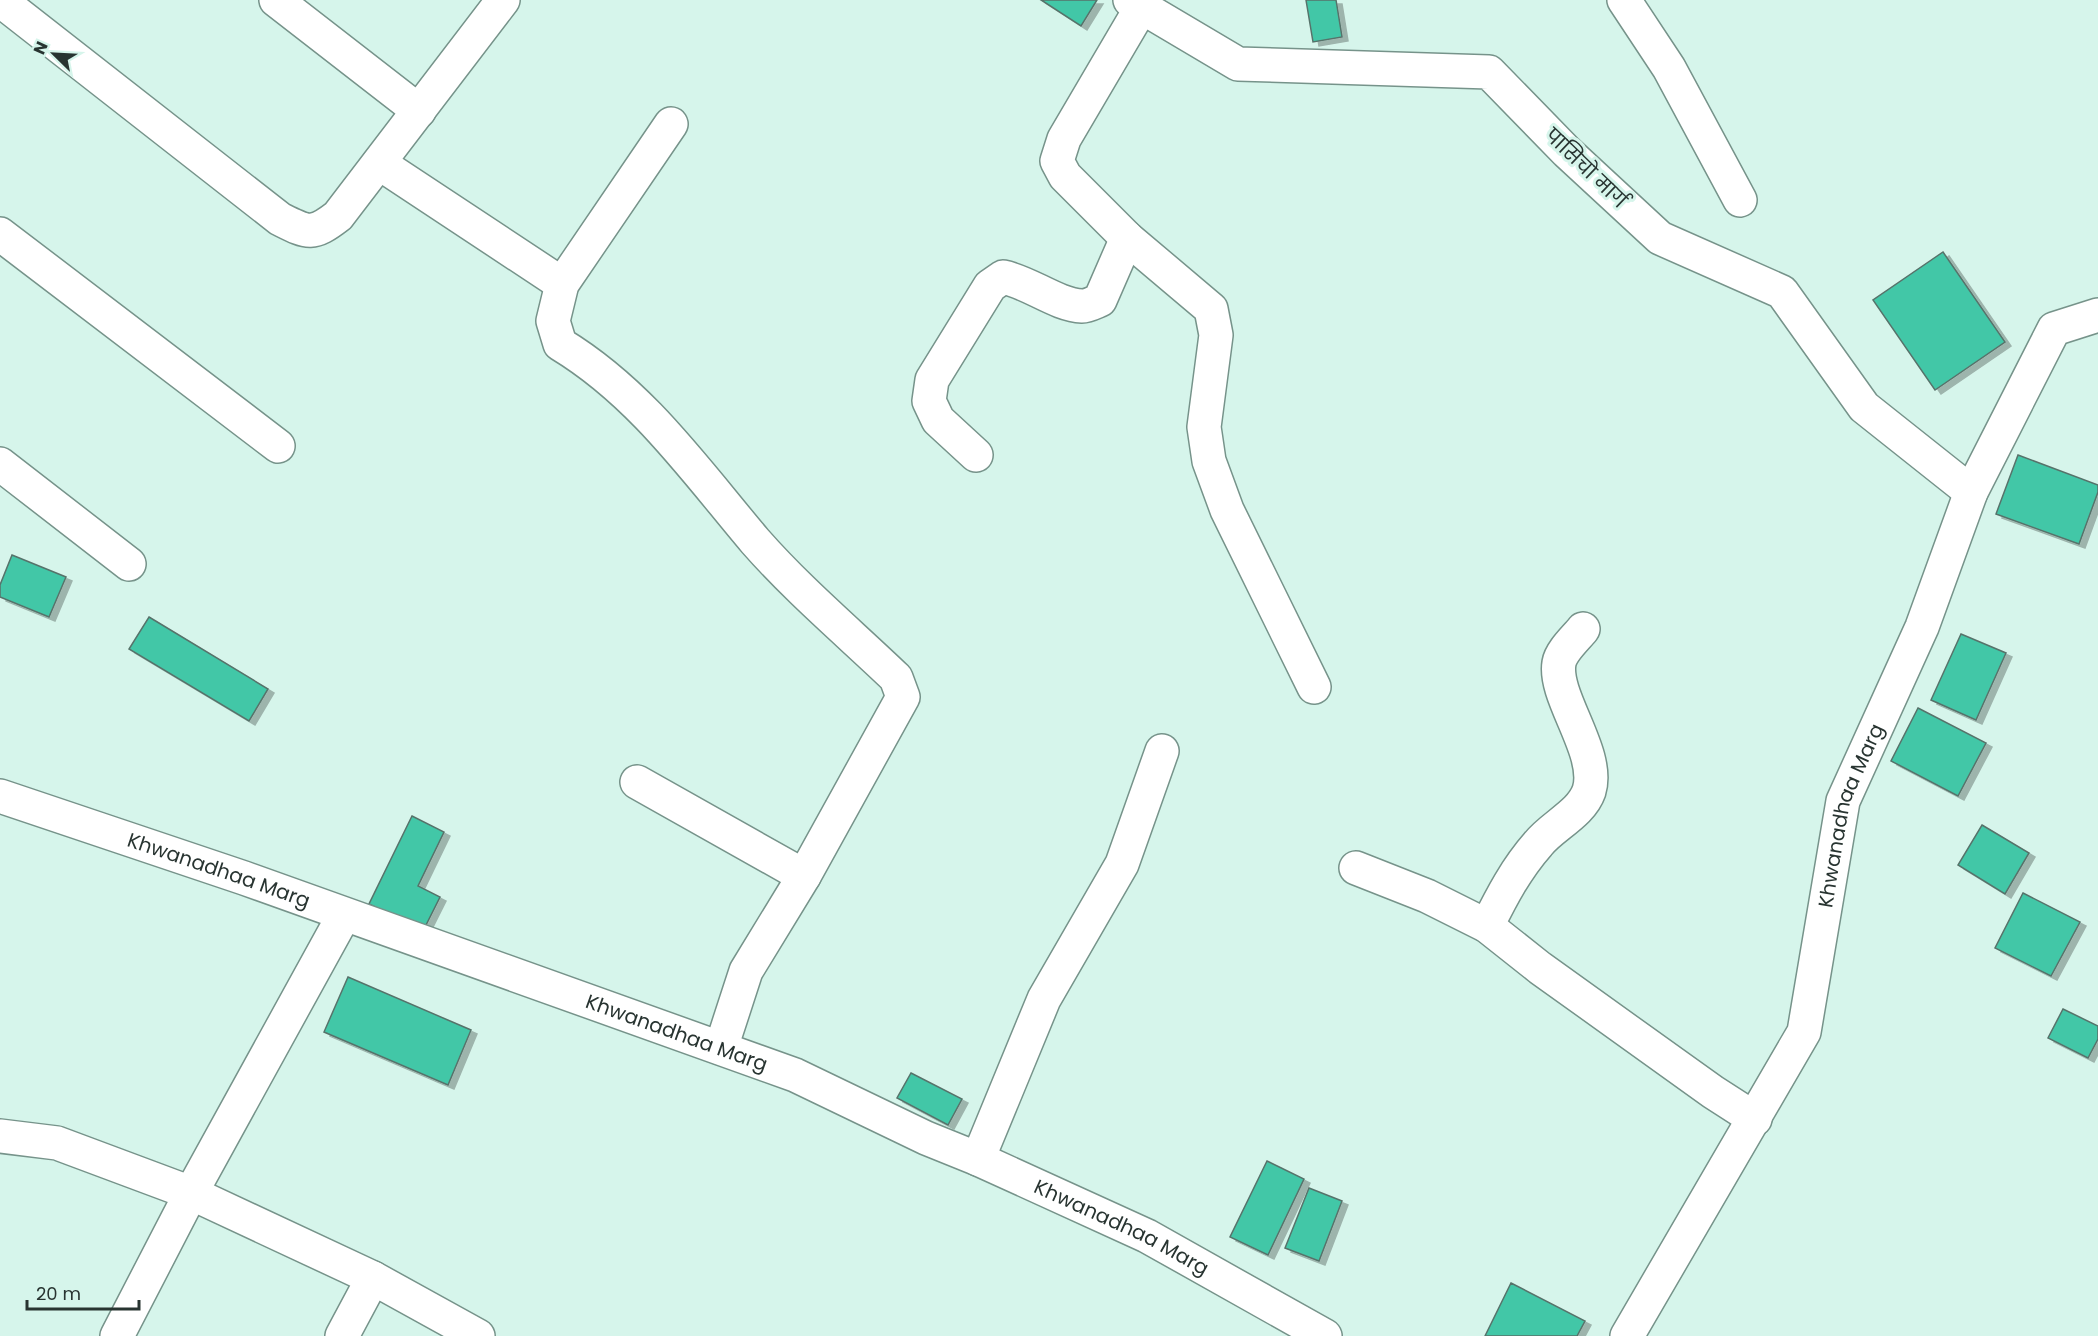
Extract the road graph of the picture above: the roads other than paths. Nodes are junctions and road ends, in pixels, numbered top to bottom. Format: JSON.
{"nodes":[{"id":1,"x":0,"y":0,"type":"edge"},
{"id":2,"x":276,"y":0,"type":"edge"},
{"id":3,"x":503,"y":0,"type":"edge"},
{"id":4,"x":1624,"y":0,"type":"edge"},
{"id":5,"x":1136,"y":4,"type":"edge"},
{"id":6,"x":419,"y":111,"type":"junction"},
{"id":7,"x":671,"y":124,"type":"dead end"},
{"id":8,"x":379,"y":163,"type":"junction"},
{"id":9,"x":1740,"y":200,"type":"dead end"},
{"id":10,"x":0,"y":234,"type":"edge"},
{"id":11,"x":1127,"y":238,"type":"junction"},
{"id":12,"x":562,"y":284,"type":"junction"},
{"id":13,"x":2098,"y":315,"type":"edge"},
{"id":14,"x":278,"y":446,"type":"dead end"},
{"id":15,"x":976,"y":455,"type":"dead end"},
{"id":16,"x":0,"y":464,"type":"edge"},
{"id":17,"x":1971,"y":492,"type":"junction"},
{"id":18,"x":129,"y":564,"type":"dead end"},
{"id":19,"x":1583,"y":630,"type":"dead end"},
{"id":20,"x":1314,"y":687,"type":"dead end"},
{"id":21,"x":1162,"y":751,"type":"dead end"},
{"id":22,"x":637,"y":782,"type":"dead end"},
{"id":23,"x":0,"y":796,"type":"edge"},
{"id":24,"x":1356,"y":868,"type":"dead end"},
{"id":25,"x":804,"y":876,"type":"junction"},
{"id":26,"x":344,"y":915,"type":"junction"},
{"id":27,"x":1487,"y":926,"type":"junction"},
{"id":28,"x":721,"y":1048,"type":"junction"},
{"id":29,"x":1755,"y":1119,"type":"junction"},
{"id":30,"x":0,"y":1136,"type":"edge"},
{"id":31,"x":978,"y":1159,"type":"junction"},
{"id":32,"x":190,"y":1192,"type":"junction"},
{"id":33,"x":373,"y":1278,"type":"junction"},
{"id":34,"x":117,"y":1336,"type":"edge"},
{"id":35,"x":342,"y":1336,"type":"edge"},
{"id":36,"x":478,"y":1336,"type":"edge"},
{"id":37,"x":1325,"y":1336,"type":"edge"},
{"id":38,"x":1627,"y":1336,"type":"edge"}],
"edges":[{"from":1,"to":8,"type":"street"},
{"from":2,"to":6,"type":"street"},
{"from":3,"to":6,"type":"street"},
{"from":4,"to":9,"type":"street"},
{"from":5,"to":11,"type":"street"},
{"from":5,"to":17,"type":"street","name":"पासिचो मार्ग"},
{"from":6,"to":8,"type":"street"},
{"from":7,"to":12,"type":"street"},
{"from":8,"to":12,"type":"street"},
{"from":10,"to":14,"type":"street"},
{"from":11,"to":15,"type":"street"},
{"from":11,"to":20,"type":"street"},
{"from":12,"to":25,"type":"street"},
{"from":13,"to":17,"type":"street","name":"Khwanadhaa Marg"},
{"from":16,"to":18,"type":"street"},
{"from":17,"to":29,"type":"street","name":"Khwanadhaa Marg"},
{"from":19,"to":27,"type":"street"},
{"from":21,"to":31,"type":"street"},
{"from":22,"to":25,"type":"street"},
{"from":23,"to":26,"type":"street","name":"Khwanadhaa Marg"},
{"from":24,"to":27,"type":"street"},
{"from":25,"to":28,"type":"street"},
{"from":26,"to":28,"type":"street","name":"Khwanadhaa Marg"},
{"from":26,"to":32,"type":"street"},
{"from":27,"to":29,"type":"street"},
{"from":28,"to":31,"type":"street","name":"Khwanadhaa Marg"},
{"from":29,"to":38,"type":"street","name":"Khwanadhaa Marg"},
{"from":30,"to":32,"type":"street"},
{"from":31,"to":37,"type":"street","name":"Khwanadhaa Marg"},
{"from":32,"to":33,"type":"street"},
{"from":32,"to":34,"type":"street"},
{"from":33,"to":35,"type":"street"},
{"from":33,"to":36,"type":"street"}]}
